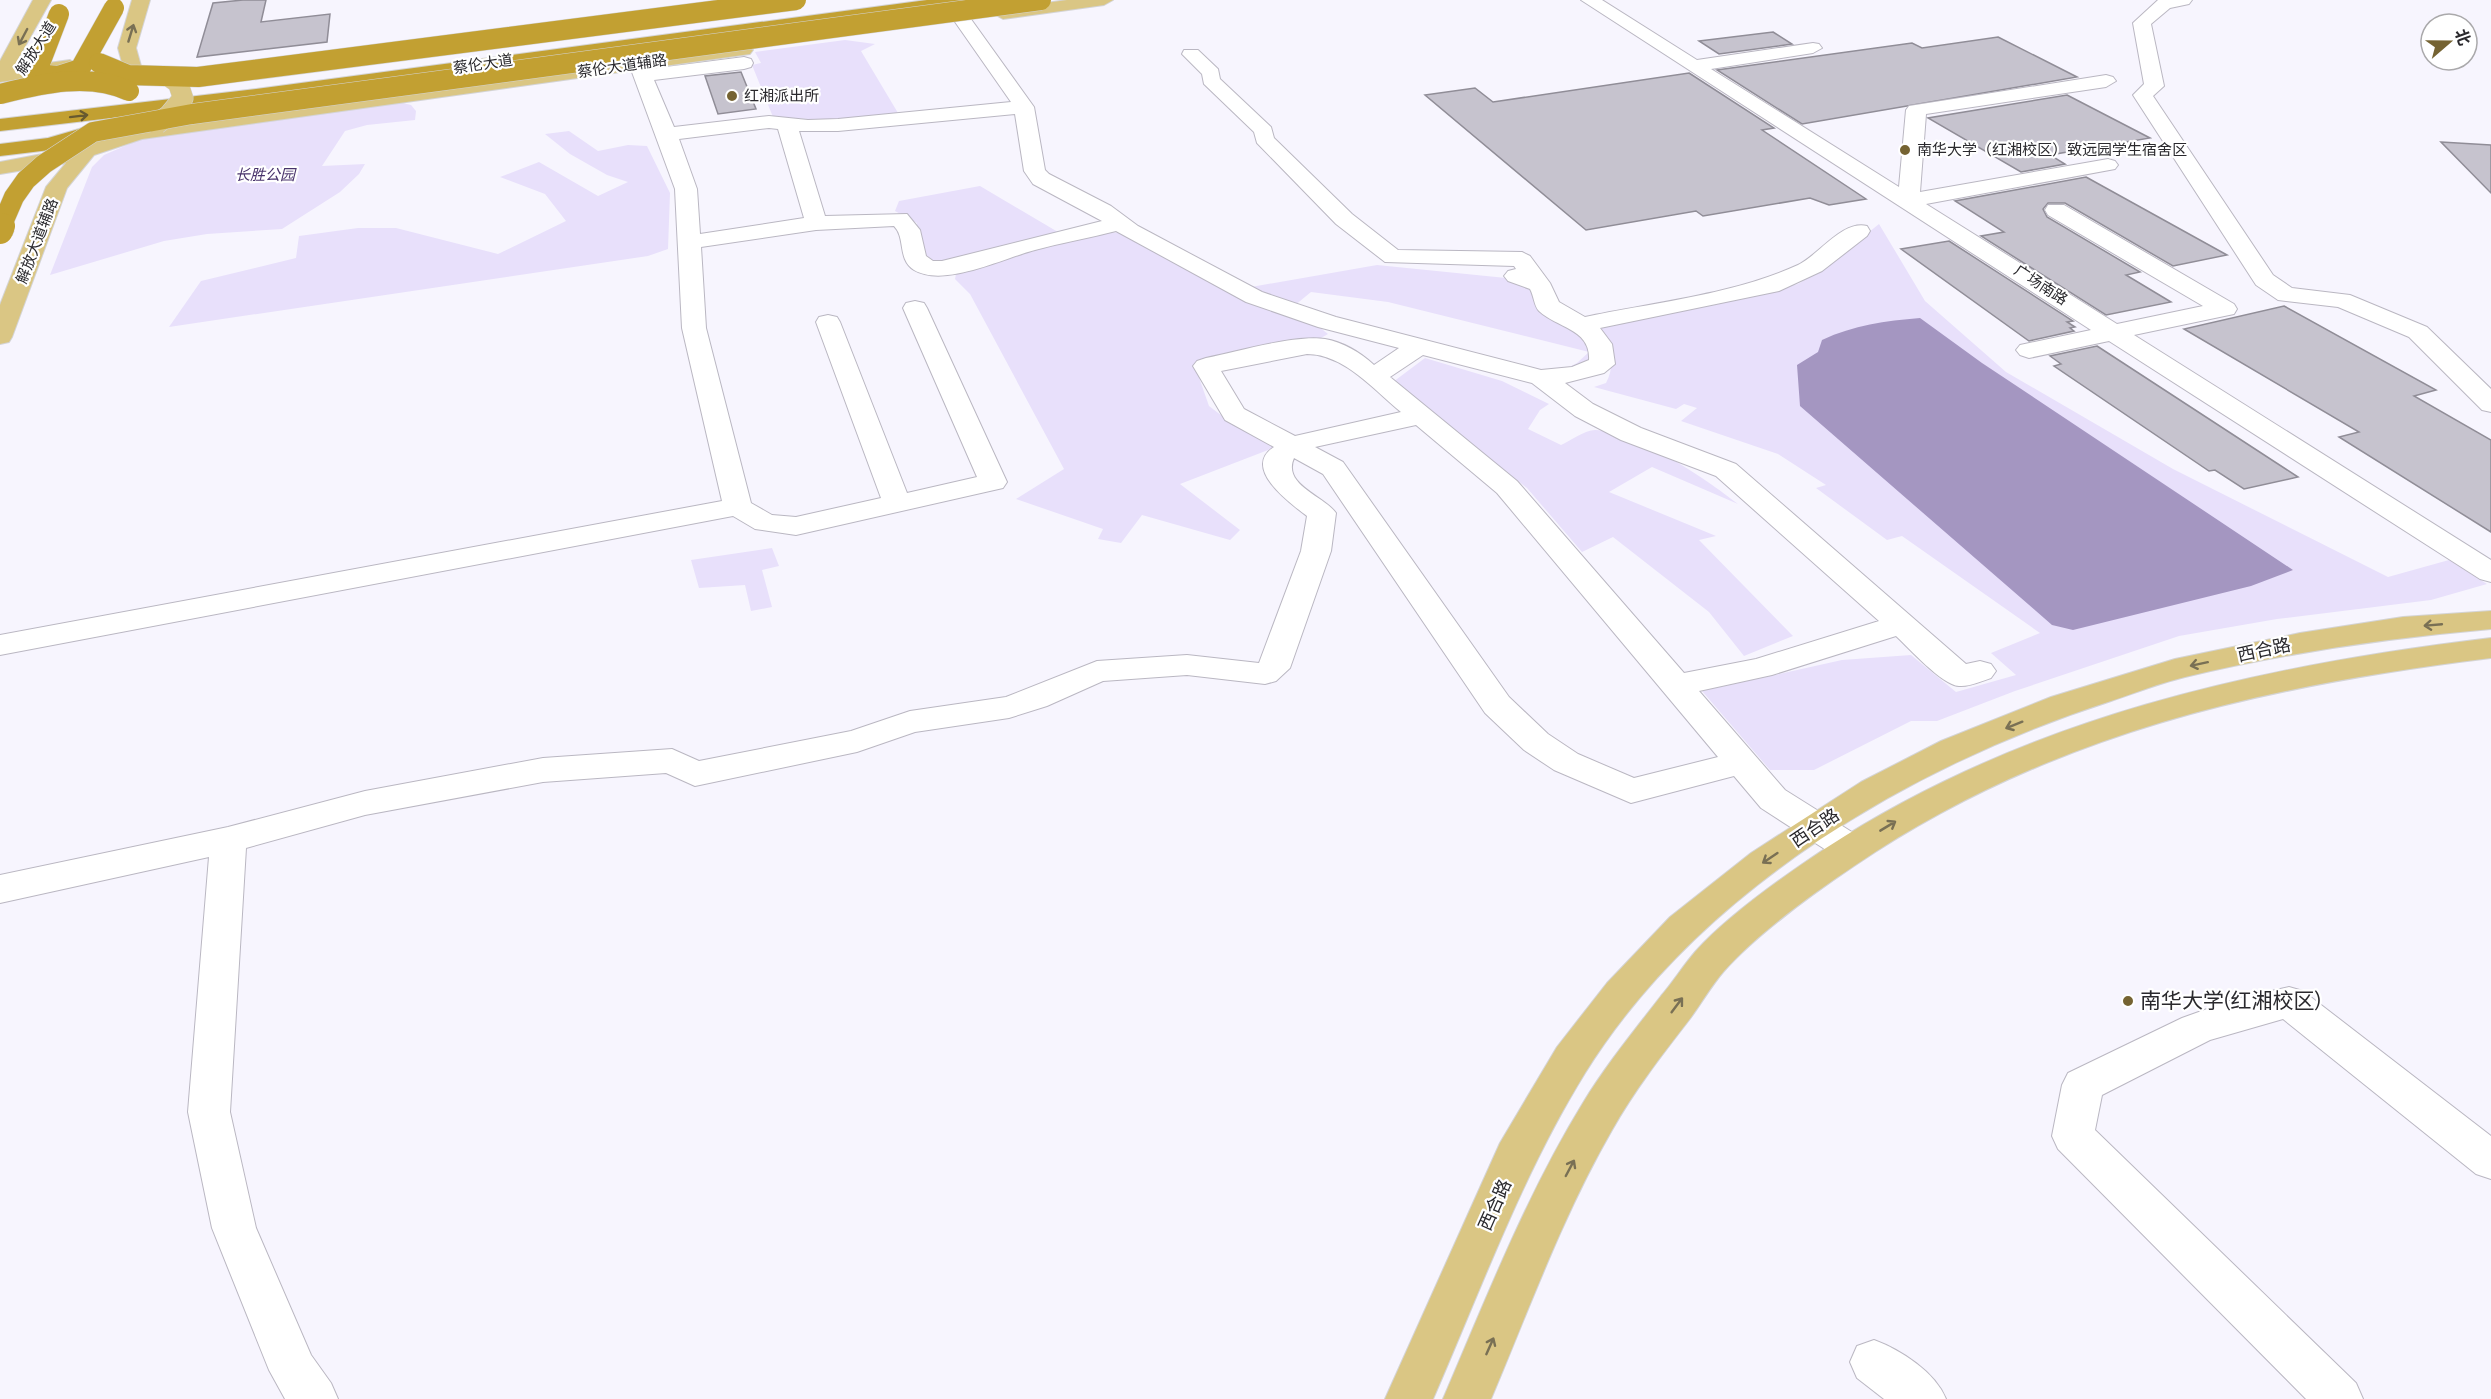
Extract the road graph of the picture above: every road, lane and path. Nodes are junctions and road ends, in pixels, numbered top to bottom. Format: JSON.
{"nodes":[{"id":1,"x":42,"y":0,"type":"edge"},
{"id":2,"x":141,"y":0,"type":"edge"},
{"id":3,"x":732,"y":0,"type":"edge"},
{"id":4,"x":796,"y":0,"type":"edge"},
{"id":5,"x":857,"y":0,"type":"edge"},
{"id":6,"x":1041,"y":0,"type":"edge"},
{"id":7,"x":1104,"y":0,"type":"edge"},
{"id":8,"x":1590,"y":0,"type":"edge"},
{"id":9,"x":2183,"y":0,"type":"edge"},
{"id":10,"x":116,"y":4,"type":"edge"},
{"id":11,"x":63,"y":7,"type":"edge"},
{"id":12,"x":964,"y":10,"type":"edge"},
{"id":13,"x":1813,"y":48,"type":"dead end"},
{"id":14,"x":1191,"y":54,"type":"dead end"},
{"id":15,"x":30,"y":63,"type":"junction"},
{"id":16,"x":99,"y":63,"type":"junction"},
{"id":17,"x":744,"y":63,"type":"dead end"},
{"id":18,"x":132,"y":66,"type":"junction"},
{"id":19,"x":1693,"y":66,"type":"junction"},
{"id":20,"x":640,"y":70,"type":"junction"},
{"id":21,"x":167,"y":75,"type":"junction"},
{"id":22,"x":0,"y":76,"type":"edge"},
{"id":23,"x":198,"y":77,"type":"junction"},
{"id":24,"x":2106,"y":81,"type":"dead end"},
{"id":25,"x":125,"y":88,"type":"junction"},
{"id":26,"x":0,"y":90,"type":"edge"},
{"id":27,"x":0,"y":94,"type":"edge"},
{"id":28,"x":1024,"y":106,"type":"junction"},
{"id":29,"x":0,"y":111,"type":"edge"},
{"id":30,"x":192,"y":114,"type":"junction"},
{"id":31,"x":786,"y":122,"type":"junction"},
{"id":32,"x":0,"y":125,"type":"edge"},
{"id":33,"x":148,"y":128,"type":"junction"},
{"id":34,"x":667,"y":135,"type":"junction"},
{"id":35,"x":90,"y":142,"type":"junction"},
{"id":36,"x":0,"y":150,"type":"edge"},
{"id":37,"x":44,"y":164,"type":"junction"},
{"id":38,"x":2108,"y":165,"type":"dead end"},
{"id":39,"x":0,"y":168,"type":"edge"},
{"id":40,"x":1908,"y":201,"type":"junction"},
{"id":41,"x":2056,"y":210,"type":"dead end"},
{"id":42,"x":816,"y":223,"type":"junction"},
{"id":43,"x":1119,"y":223,"type":"junction"},
{"id":44,"x":0,"y":231,"type":"edge"},
{"id":45,"x":1859,"y":231,"type":"dead end"},
{"id":46,"x":689,"y":242,"type":"junction"},
{"id":47,"x":915,"y":308,"type":"dead end"},
{"id":48,"x":828,"y":322,"type":"dead end"},
{"id":49,"x":1580,"y":325,"type":"junction"},
{"id":50,"x":2114,"y":332,"type":"junction"},
{"id":51,"x":0,"y":337,"type":"edge"},
{"id":52,"x":1419,"y":346,"type":"junction"},
{"id":53,"x":2029,"y":350,"type":"dead end"},
{"id":54,"x":1373,"y":377,"type":"junction"},
{"id":55,"x":1541,"y":378,"type":"junction"},
{"id":56,"x":2491,"y":404,"type":"edge"},
{"id":57,"x":1421,"y":416,"type":"junction"},
{"id":58,"x":1293,"y":447,"type":"junction"},
{"id":59,"x":897,"y":504,"type":"junction"},
{"id":60,"x":738,"y":507,"type":"junction"},
{"id":61,"x":2491,"y":573,"type":"edge"},
{"id":62,"x":2491,"y":620,"type":"edge"},
{"id":63,"x":1902,"y":624,"type":"junction"},
{"id":64,"x":0,"y":645,"type":"edge"},
{"id":65,"x":2491,"y":648,"type":"edge"},
{"id":66,"x":1980,"y":671,"type":"dead end"},
{"id":67,"x":1676,"y":685,"type":"junction"},
{"id":68,"x":1742,"y":762,"type":"junction"},
{"id":69,"x":1817,"y":827,"type":"junction"},
{"id":70,"x":228,"y":840,"type":"junction"},
{"id":71,"x":1850,"y":848,"type":"junction"},
{"id":72,"x":0,"y":889,"type":"edge"},
{"id":73,"x":2491,"y":1161,"type":"edge"},
{"id":74,"x":1874,"y":1362,"type":"dead end"},
{"id":75,"x":314,"y":1399,"type":"edge"},
{"id":76,"x":1409,"y":1399,"type":"edge"},
{"id":77,"x":1467,"y":1399,"type":"edge"},
{"id":78,"x":1922,"y":1399,"type":"edge"},
{"id":79,"x":2339,"y":1399,"type":"edge"}],
"edges":[{"from":1,"to":22,"type":"main road","one_way":true},
{"from":18,"to":2,"type":"main road","one_way":true},
{"from":3,"to":21,"type":"main road"},
{"from":4,"to":23,"type":"highway","bridge":true},
{"from":5,"to":29,"type":"highway","name":"蔡伦大道"},
{"from":6,"to":30,"type":"highway","bridge":true},
{"from":7,"to":12,"type":"main road","name":"蔡伦大道辅路"},
{"from":8,"to":19,"type":"street","name":"广场南路"},
{"from":9,"to":56,"type":"street"},
{"from":10,"to":11,"type":"highway","bridge":true},
{"from":10,"to":16,"type":"highway","bridge":true},
{"from":11,"to":15,"type":"highway","name":"解放大道","bridge":true},
{"from":12,"to":20,"type":"main road","name":"蔡伦大道辅路"},
{"from":12,"to":28,"type":"street"},
{"from":32,"to":12,"type":"highway","name":"蔡伦大道","one_way":true},
{"from":13,"to":19,"type":"street"},
{"from":14,"to":49,"type":"street"},
{"from":15,"to":22,"type":"highway"},
{"from":15,"to":26,"type":"highway","name":"解放大道"},
{"from":16,"to":23,"type":"highway","bridge":true},
{"from":16,"to":25,"type":"highway","bridge":true},
{"from":17,"to":20,"type":"street"},
{"from":18,"to":21,"type":"main road"},
{"from":18,"to":22,"type":"main road"},
{"from":19,"to":40,"type":"street","name":"广场南路"},
{"from":20,"to":33,"type":"main road","name":"蔡伦大道辅路"},
{"from":20,"to":34,"type":"street"},
{"from":21,"to":33,"type":"main road","bridge":true},
{"from":23,"to":30,"type":"highway","bridge":true},
{"from":24,"to":40,"type":"street"},
{"from":25,"to":27,"type":"highway","bridge":true},
{"from":25,"to":35,"type":"highway","bridge":true},
{"from":28,"to":31,"type":"street"},
{"from":28,"to":43,"type":"street"},
{"from":30,"to":35,"type":"highway","bridge":true},
{"from":30,"to":37,"type":"highway","bridge":true},
{"from":31,"to":34,"type":"street"},
{"from":31,"to":42,"type":"street"},
{"from":33,"to":35,"type":"main road"},
{"from":34,"to":46,"type":"street"},
{"from":35,"to":36,"type":"highway"},
{"from":35,"to":37,"type":"highway","bridge":true},
{"from":35,"to":39,"type":"main road"},
{"from":35,"to":51,"type":"main road","name":"解放大道辅路"},
{"from":37,"to":44,"type":"highway","bridge":true},
{"from":38,"to":40,"type":"street"},
{"from":40,"to":50,"type":"street","name":"广场南路"},
{"from":41,"to":50,"type":"street"},
{"from":42,"to":43,"type":"street"},
{"from":42,"to":46,"type":"street"},
{"from":43,"to":52,"type":"street"},
{"from":45,"to":49,"type":"street"},
{"from":46,"to":60,"type":"street"},
{"from":47,"to":59,"type":"street"},
{"from":48,"to":59,"type":"street"},
{"from":49,"to":55,"type":"street"},
{"from":50,"to":53,"type":"street"},
{"from":50,"to":61,"type":"street","name":"广场南路"},
{"from":52,"to":54,"type":"street"},
{"from":52,"to":55,"type":"street"},
{"from":54,"to":57,"type":"street"},
{"from":54,"to":58,"type":"street"},
{"from":55,"to":63,"type":"street"},
{"from":57,"to":58,"type":"street"},
{"from":57,"to":67,"type":"street"},
{"from":58,"to":68,"type":"street"},
{"from":58,"to":70,"type":"street"},
{"from":59,"to":60,"type":"street"},
{"from":60,"to":64,"type":"street"},
{"from":62,"to":69,"type":"main road","name":"西合路","one_way":true},
{"from":63,"to":66,"type":"street"},
{"from":63,"to":67,"type":"street"},
{"from":71,"to":65,"type":"main road","name":"西合路","one_way":true},
{"from":67,"to":68,"type":"street"},
{"from":68,"to":69,"type":"street"},
{"from":69,"to":71,"type":"street"},
{"from":69,"to":76,"type":"main road","name":"西合路","one_way":true},
{"from":70,"to":72,"type":"street"},
{"from":70,"to":75,"type":"street"},
{"from":77,"to":71,"type":"main road","name":"西合路","one_way":true},
{"from":73,"to":79,"type":"street"},
{"from":74,"to":78,"type":"street"}]}
